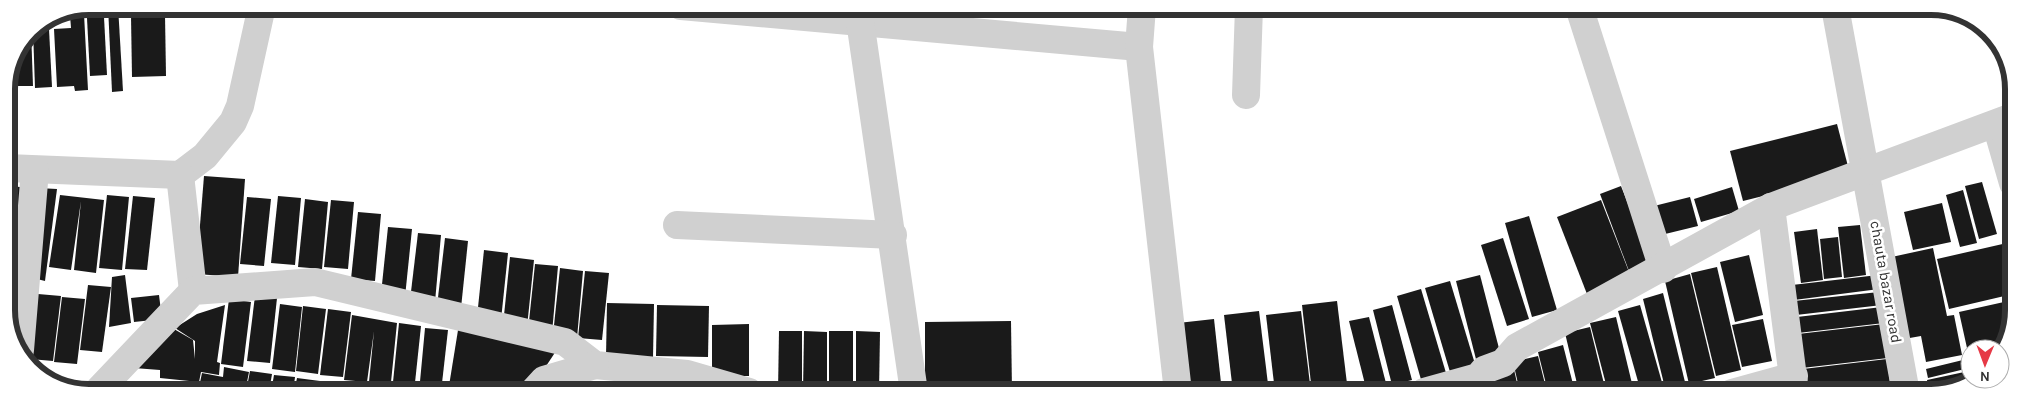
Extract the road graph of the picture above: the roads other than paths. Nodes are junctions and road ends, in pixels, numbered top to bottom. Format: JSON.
{"nodes":[{"id":1,"x":260,"y":15,"type":"edge"},
{"id":2,"x":858,"y":15,"type":"edge"},
{"id":3,"x":867,"y":15,"type":"edge"},
{"id":4,"x":1141,"y":15,"type":"edge"},
{"id":5,"x":1249,"y":15,"type":"edge"},
{"id":6,"x":1582,"y":15,"type":"edge"},
{"id":7,"x":1837,"y":15,"type":"edge"},
{"id":8,"x":1139,"y":47,"type":"junction"},
{"id":9,"x":1246,"y":95,"type":"dead end"},
{"id":10,"x":2004,"y":120,"type":"edge"},
{"id":11,"x":15,"y":169,"type":"edge"},
{"id":12,"x":35,"y":170,"type":"junction"},
{"id":13,"x":1866,"y":171,"type":"junction"},
{"id":14,"x":180,"y":175,"type":"junction"},
{"id":15,"x":1771,"y":207,"type":"junction"},
{"id":16,"x":677,"y":225,"type":"dead end"},
{"id":17,"x":893,"y":235,"type":"junction"},
{"id":18,"x":1663,"y":269,"type":"junction"},
{"id":19,"x":193,"y":291,"type":"junction"},
{"id":20,"x":21,"y":338,"type":"edge"},
{"id":21,"x":595,"y":364,"type":"junction"},
{"id":22,"x":105,"y":384,"type":"edge"},
{"id":23,"x":540,"y":384,"type":"edge"},
{"id":24,"x":722,"y":384,"type":"edge"},
{"id":25,"x":913,"y":384,"type":"edge"},
{"id":26,"x":1177,"y":384,"type":"edge"},
{"id":27,"x":1453,"y":384,"type":"edge"},
{"id":28,"x":1794,"y":384,"type":"edge"},
{"id":29,"x":1904,"y":384,"type":"edge"}],
"edges":[{"from":1,"to":14,"type":"street"},
{"from":2,"to":17,"type":"street"},
{"from":3,"to":8,"type":"street"},
{"from":4,"to":8,"type":"street"},
{"from":5,"to":9,"type":"street"},
{"from":6,"to":18,"type":"street"},
{"from":7,"to":13,"type":"street","name":"chauta bazar road"},
{"from":8,"to":26,"type":"street"},
{"from":10,"to":13,"type":"street"},
{"from":11,"to":12,"type":"street"},
{"from":12,"to":14,"type":"street"},
{"from":12,"to":20,"type":"street"},
{"from":13,"to":15,"type":"street"},
{"from":13,"to":29,"type":"street","name":"chauta bazar road"},
{"from":14,"to":19,"type":"street"},
{"from":15,"to":18,"type":"street"},
{"from":15,"to":28,"type":"street"},
{"from":16,"to":17,"type":"street"},
{"from":17,"to":25,"type":"street"},
{"from":18,"to":27,"type":"street"},
{"from":19,"to":21,"type":"street"},
{"from":19,"to":22,"type":"street"},
{"from":21,"to":23,"type":"street"},
{"from":21,"to":24,"type":"street"}]}
